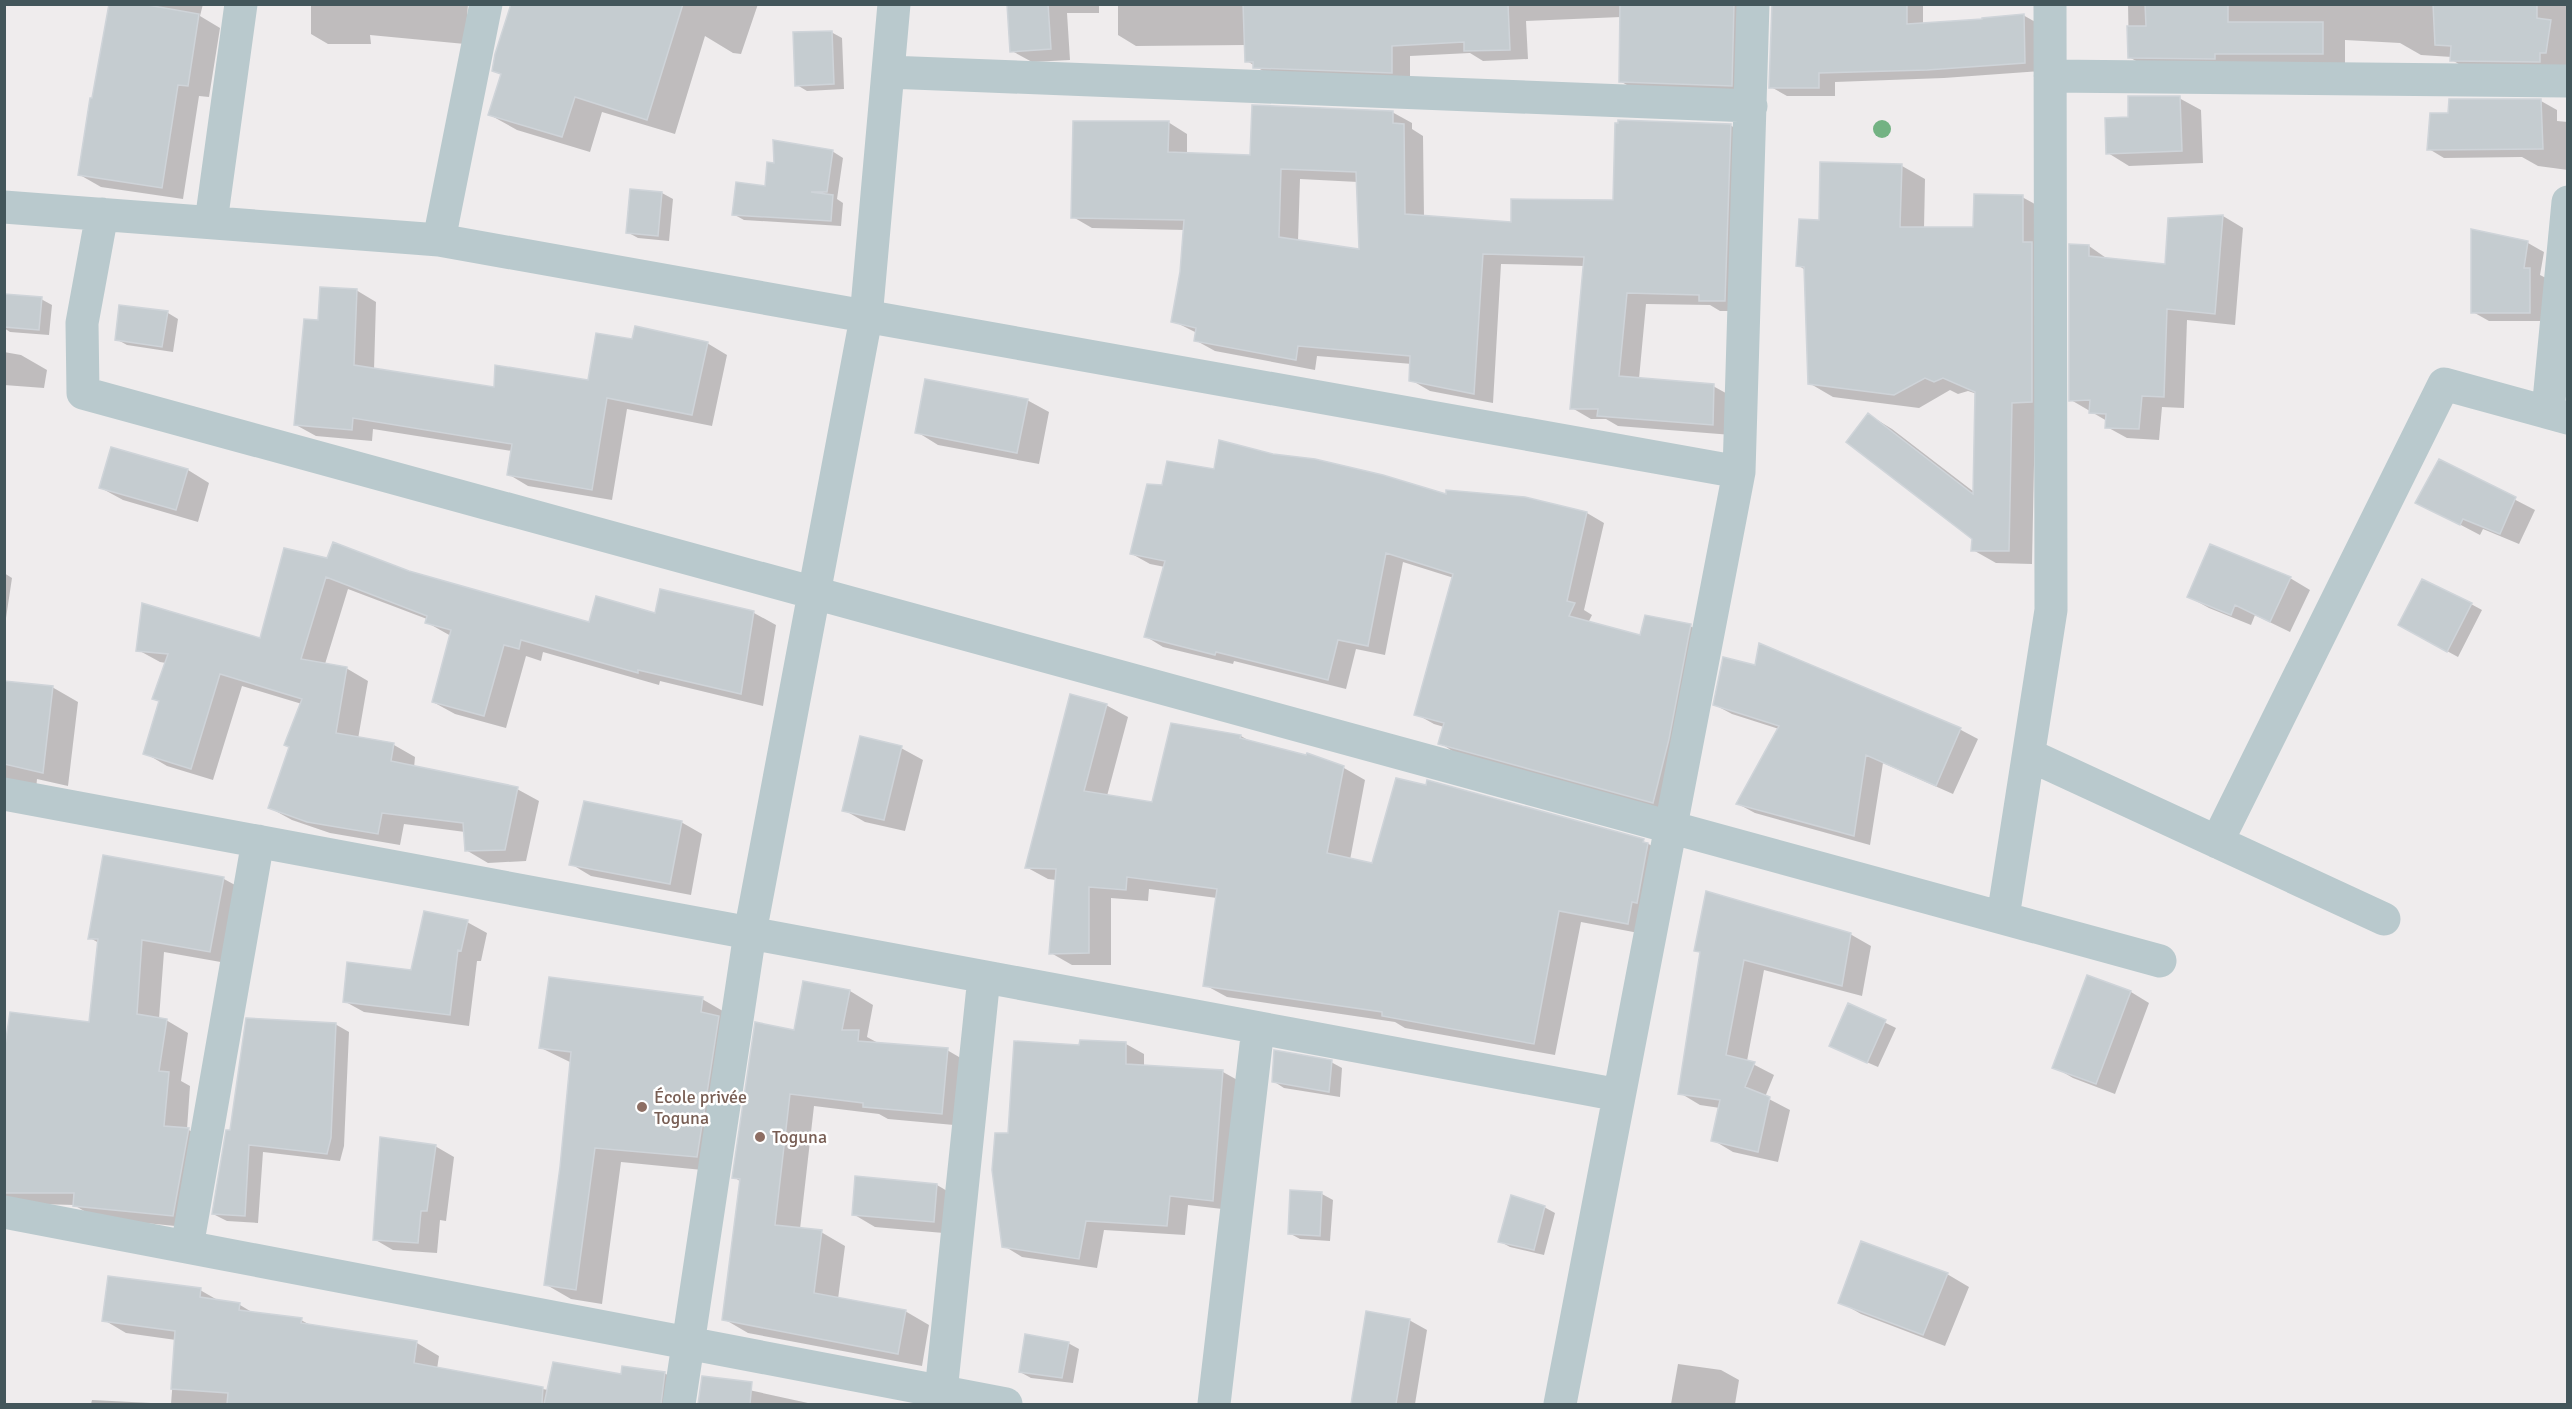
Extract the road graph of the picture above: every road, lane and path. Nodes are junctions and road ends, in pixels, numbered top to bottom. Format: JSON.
{"nodes":[{"id":1,"x":241,"y":4,"type":"edge"},
{"id":2,"x":486,"y":4,"type":"edge"},
{"id":3,"x":894,"y":4,"type":"edge"},
{"id":4,"x":1753,"y":4,"type":"edge"},
{"id":5,"x":2050,"y":4,"type":"edge"},
{"id":6,"x":888,"y":72,"type":"junction"},
{"id":7,"x":2050,"y":76,"type":"junction"},
{"id":8,"x":2568,"y":81,"type":"edge"},
{"id":9,"x":1751,"y":106,"type":"junction"},
{"id":10,"x":2568,"y":202,"type":"edge"},
{"id":11,"x":4,"y":207,"type":"edge"},
{"id":12,"x":102,"y":214,"type":"junction"},
{"id":13,"x":211,"y":222,"type":"junction"},
{"id":14,"x":439,"y":240,"type":"junction"},
{"id":15,"x":866,"y":318,"type":"junction"},
{"id":16,"x":2558,"y":414,"type":"edge"},
{"id":17,"x":1739,"y":472,"type":"junction"},
{"id":18,"x":814,"y":593,"type":"junction"},
{"id":19,"x":2029,"y":755,"type":"junction"},
{"id":20,"x":4,"y":794,"type":"edge"},
{"id":21,"x":1669,"y":827,"type":"junction"},
{"id":22,"x":258,"y":841,"type":"junction"},
{"id":23,"x":2217,"y":842,"type":"junction"},
{"id":24,"x":2002,"y":917,"type":"junction"},
{"id":25,"x":2384,"y":919,"type":"dead end"},
{"id":26,"x":750,"y":933,"type":"junction"},
{"id":27,"x":2160,"y":961,"type":"dead end"},
{"id":28,"x":984,"y":977,"type":"junction"},
{"id":29,"x":1258,"y":1028,"type":"junction"},
{"id":30,"x":1619,"y":1095,"type":"junction"},
{"id":31,"x":4,"y":1212,"type":"edge"},
{"id":32,"x":187,"y":1247,"type":"junction"},
{"id":33,"x":688,"y":1343,"type":"junction"},
{"id":34,"x":941,"y":1392,"type":"junction"},
{"id":35,"x":679,"y":1404,"type":"edge"},
{"id":36,"x":1006,"y":1404,"type":"edge"},
{"id":37,"x":1214,"y":1404,"type":"edge"},
{"id":38,"x":1560,"y":1404,"type":"edge"}],
"edges":[{"from":1,"to":13,"type":"street"},
{"from":2,"to":14,"type":"street"},
{"from":3,"to":6,"type":"street"},
{"from":4,"to":9,"type":"street"},
{"from":5,"to":7,"type":"street"},
{"from":6,"to":9,"type":"street"},
{"from":6,"to":15,"type":"street"},
{"from":7,"to":8,"type":"street"},
{"from":7,"to":19,"type":"street"},
{"from":9,"to":17,"type":"street"},
{"from":10,"to":16,"type":"street"},
{"from":11,"to":12,"type":"street"},
{"from":12,"to":13,"type":"street"},
{"from":12,"to":18,"type":"street"},
{"from":13,"to":14,"type":"street"},
{"from":14,"to":15,"type":"street"},
{"from":15,"to":17,"type":"street"},
{"from":15,"to":18,"type":"street"},
{"from":16,"to":23,"type":"street"},
{"from":17,"to":21,"type":"street"},
{"from":18,"to":21,"type":"street"},
{"from":18,"to":26,"type":"street"},
{"from":19,"to":23,"type":"street"},
{"from":19,"to":24,"type":"street"},
{"from":20,"to":22,"type":"street"},
{"from":21,"to":24,"type":"street"},
{"from":21,"to":30,"type":"street"},
{"from":22,"to":26,"type":"street"},
{"from":22,"to":32,"type":"street"},
{"from":23,"to":25,"type":"street"},
{"from":24,"to":27,"type":"street"},
{"from":26,"to":28,"type":"street"},
{"from":26,"to":33,"type":"street"},
{"from":28,"to":29,"type":"street"},
{"from":28,"to":34,"type":"street"},
{"from":29,"to":30,"type":"street"},
{"from":29,"to":37,"type":"street"},
{"from":30,"to":38,"type":"street"},
{"from":31,"to":32,"type":"street"},
{"from":32,"to":33,"type":"street"},
{"from":33,"to":34,"type":"street"},
{"from":33,"to":35,"type":"street"},
{"from":34,"to":36,"type":"street"}]}
